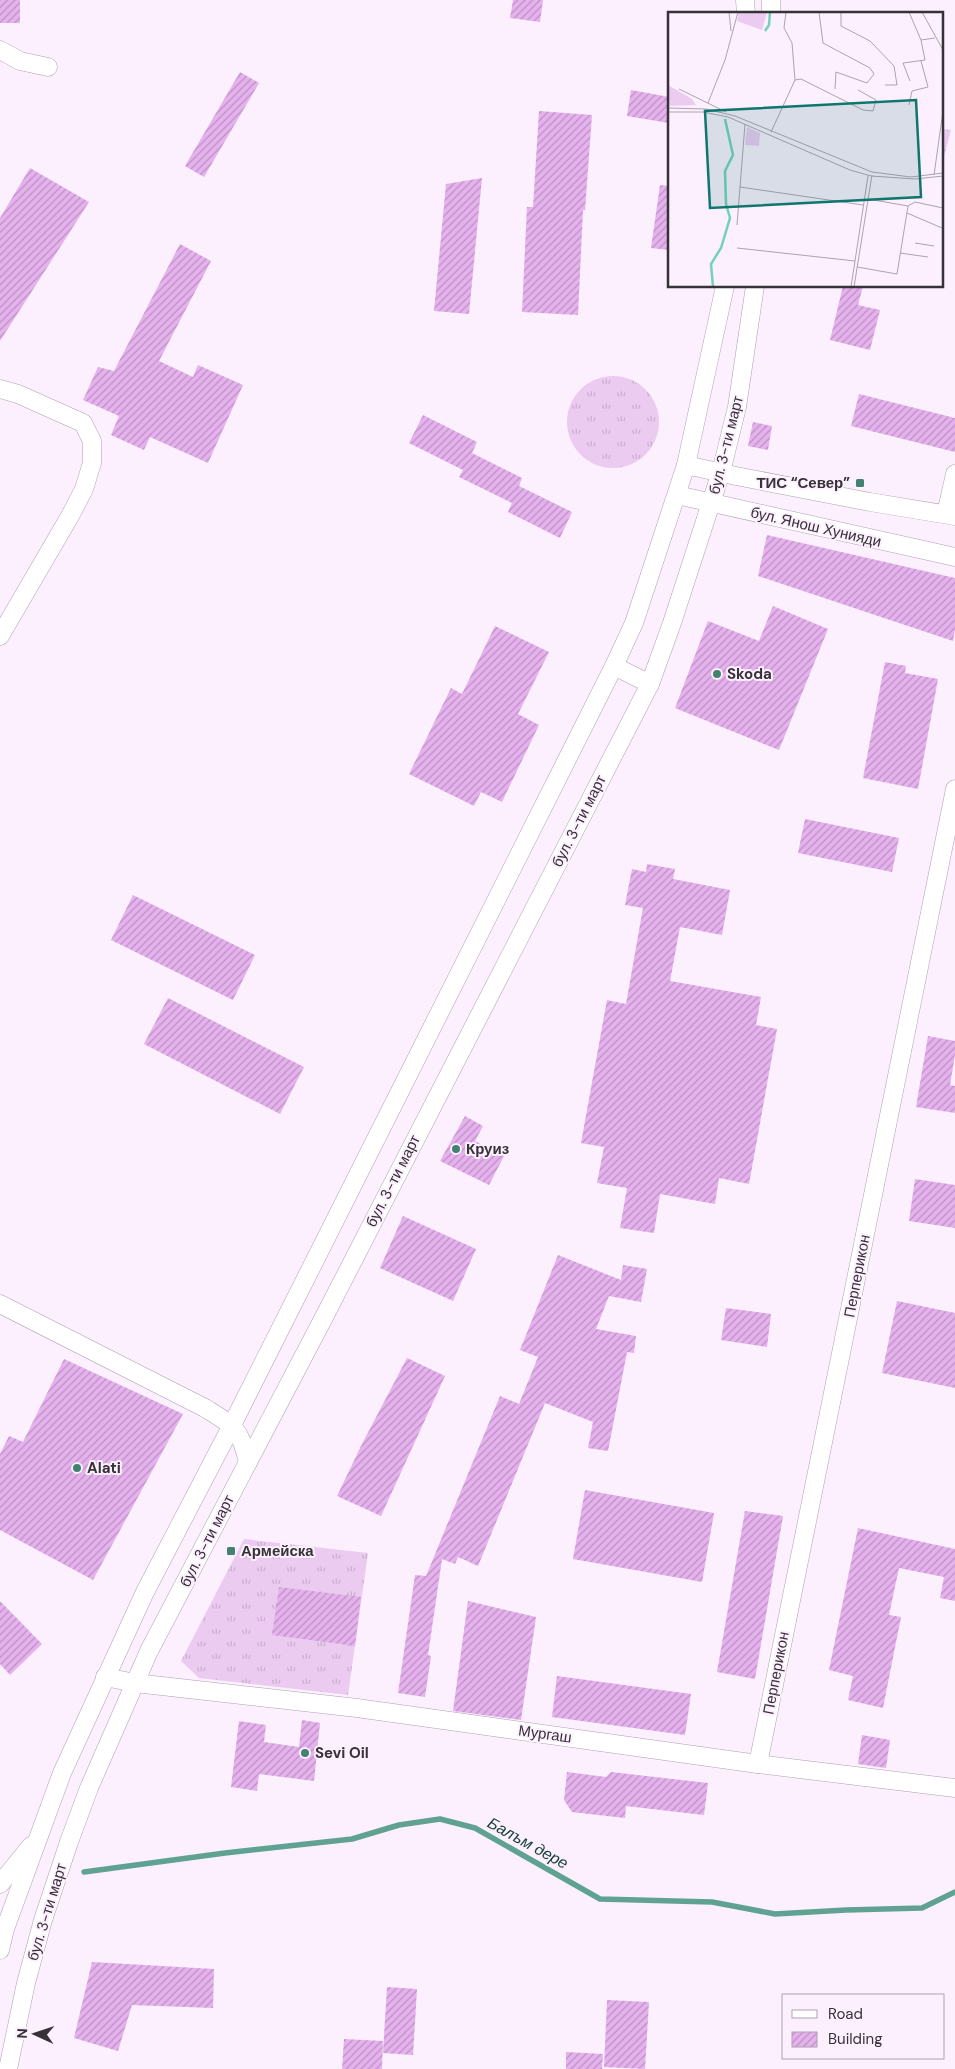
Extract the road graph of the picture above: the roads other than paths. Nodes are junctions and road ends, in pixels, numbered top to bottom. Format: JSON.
{"nodes":[{"id":1,"x":0,"y":50,"type":"edge"},
{"id":2,"x":48,"y":67,"type":"dead end"},
{"id":3,"x":724,"y":288,"type":"edge"},
{"id":4,"x":755,"y":288,"type":"edge"},
{"id":5,"x":0,"y":389,"type":"edge"},
{"id":6,"x":686,"y":464,"type":"junction"},
{"id":7,"x":721,"y":472,"type":"junction"},
{"id":8,"x":955,"y":474,"type":"edge"},
{"id":9,"x":677,"y":495,"type":"junction"},
{"id":10,"x":712,"y":503,"type":"junction"},
{"id":11,"x":950,"y":515,"type":"edge"},
{"id":12,"x":955,"y":557,"type":"edge"},
{"id":13,"x":0,"y":636,"type":"edge"},
{"id":14,"x":614,"y":666,"type":"junction"},
{"id":15,"x":650,"y":684,"type":"junction"},
{"id":16,"x":955,"y":789,"type":"edge"},
{"id":17,"x":0,"y":1304,"type":"edge"},
{"id":18,"x":232,"y":1425,"type":"junction"},
{"id":19,"x":248,"y":1462,"type":"junction"},
{"id":20,"x":105,"y":1677,"type":"junction"},
{"id":21,"x":135,"y":1683,"type":"junction"},
{"id":22,"x":758,"y":1764,"type":"junction"},
{"id":23,"x":955,"y":1788,"type":"edge"},
{"id":24,"x":41,"y":1834,"type":"junction"},
{"id":25,"x":0,"y":1884,"type":"edge"},
{"id":26,"x":0,"y":1950,"type":"edge"},
{"id":27,"x":8,"y":2069,"type":"edge"}],
"edges":[{"from":1,"to":2,"type":"street"},
{"from":3,"to":6,"type":"street","name":"бул. 3-ти март"},
{"from":4,"to":7,"type":"street","name":"бул. 3-ти март"},
{"from":5,"to":13,"type":"street"},
{"from":6,"to":7,"type":"street"},
{"from":6,"to":9,"type":"street","name":"бул. 3-ти март"},
{"from":7,"to":10,"type":"street","name":"бул. 3-ти март"},
{"from":7,"to":11,"type":"street"},
{"from":8,"to":11,"type":"street"},
{"from":9,"to":10,"type":"street","name":"бул. Янош Хунияди"},
{"from":9,"to":14,"type":"street","name":"бул. 3-ти март"},
{"from":10,"to":12,"type":"street","name":"бул. Янош Хунияди"},
{"from":10,"to":15,"type":"street","name":"бул. 3-ти март"},
{"from":14,"to":15,"type":"street"},
{"from":14,"to":18,"type":"street","name":"бул. 3-ти март"},
{"from":15,"to":19,"type":"street","name":"бул. 3-ти март"},
{"from":16,"to":22,"type":"street","name":"Перперикон"},
{"from":17,"to":18,"type":"street"},
{"from":18,"to":19,"type":"street"},
{"from":18,"to":20,"type":"street","name":"бул. 3-ти март"},
{"from":19,"to":21,"type":"street","name":"бул. 3-ти март"},
{"from":20,"to":21,"type":"street","name":"Мургаш"},
{"from":20,"to":24,"type":"street","name":"бул. 3-ти март"},
{"from":21,"to":22,"type":"street","name":"Мургаш"},
{"from":21,"to":27,"type":"street","name":"бул. 3-ти март"},
{"from":22,"to":23,"type":"street","name":"Мургаш"},
{"from":24,"to":25,"type":"street"},
{"from":24,"to":26,"type":"street","name":"бул. 3-ти март"}]}
